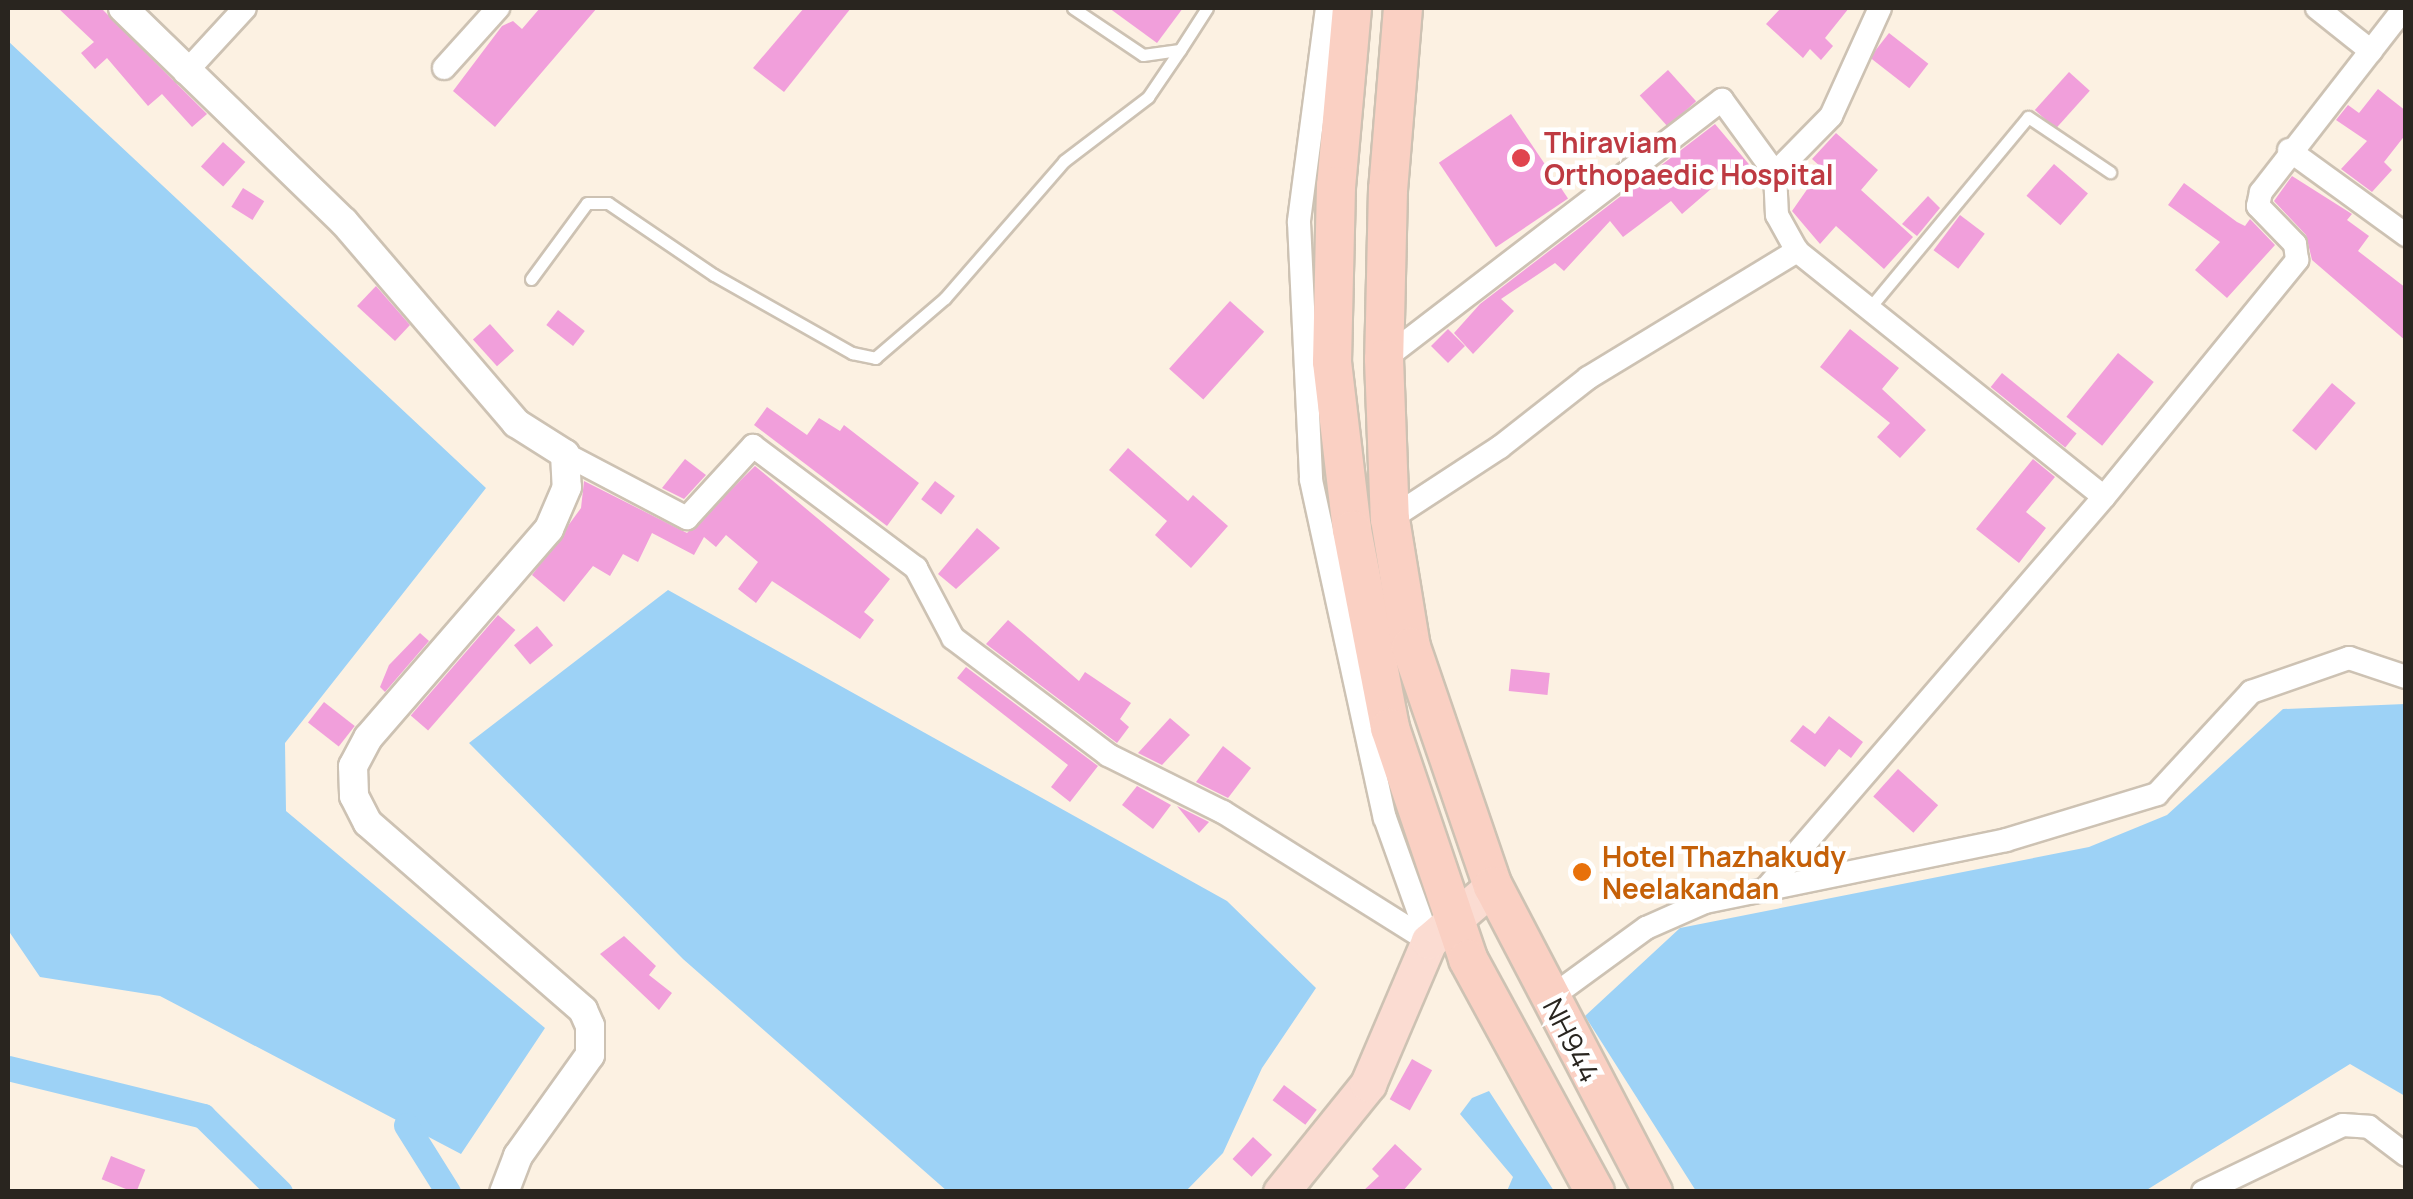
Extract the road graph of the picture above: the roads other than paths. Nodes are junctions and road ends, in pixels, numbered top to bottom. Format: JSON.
{"nodes":[{"id":1,"x":124,"y":8,"type":"edge"},
{"id":2,"x":245,"y":8,"type":"edge"},
{"id":3,"x":498,"y":8,"type":"edge"},
{"id":4,"x":1072,"y":8,"type":"edge"},
{"id":5,"x":1208,"y":8,"type":"edge"},
{"id":6,"x":1327,"y":8,"type":"edge"},
{"id":7,"x":1352,"y":8,"type":"edge"},
{"id":8,"x":1403,"y":8,"type":"edge"},
{"id":9,"x":1880,"y":8,"type":"edge"},
{"id":10,"x":2317,"y":8,"type":"edge"},
{"id":11,"x":2404,"y":8,"type":"edge"},
{"id":12,"x":1180,"y":50,"type":"junction"},
{"id":13,"x":2371,"y":51,"type":"junction"},
{"id":14,"x":444,"y":68,"type":"dead end"},
{"id":15,"x":185,"y":74,"type":"junction"},
{"id":16,"x":2289,"y":150,"type":"junction"},
{"id":17,"x":2110,"y":172,"type":"dead end"},
{"id":18,"x":1775,"y":173,"type":"junction"},
{"id":19,"x":2406,"y":235,"type":"edge"},
{"id":20,"x":1798,"y":251,"type":"junction"},
{"id":21,"x":531,"y":279,"type":"dead end"},
{"id":22,"x":1867,"y":311,"type":"junction"},
{"id":23,"x":1384,"y":359,"type":"junction"},
{"id":24,"x":565,"y":454,"type":"junction"},
{"id":25,"x":2104,"y":497,"type":"junction"},
{"id":26,"x":1390,"y":519,"type":"junction"},
{"id":27,"x":2406,"y":676,"type":"edge"},
{"id":28,"x":1493,"y":886,"type":"junction"},
{"id":29,"x":1765,"y":890,"type":"junction"},
{"id":30,"x":1440,"y":929,"type":"junction"},
{"id":31,"x":1550,"y":998,"type":"junction"},
{"id":32,"x":2406,"y":1155,"type":"edge"},
{"id":33,"x":504,"y":1192,"type":"edge"},
{"id":34,"x":1281,"y":1192,"type":"edge"},
{"id":35,"x":1595,"y":1192,"type":"edge"},
{"id":36,"x":1653,"y":1192,"type":"edge"},
{"id":37,"x":2203,"y":1192,"type":"edge"}],
"edges":[{"from":1,"to":15,"type":"street"},
{"from":2,"to":15,"type":"street"},
{"from":3,"to":14,"type":"street"},
{"from":4,"to":12,"type":"lane"},
{"from":5,"to":12,"type":"lane"},
{"from":6,"to":30,"type":"street"},
{"from":7,"to":30,"type":"highway","number":"NH944"},
{"from":8,"to":23,"type":"highway","number":"NH944"},
{"from":9,"to":18,"type":"street"},
{"from":10,"to":13,"type":"street"},
{"from":11,"to":13,"type":"street"},
{"from":12,"to":21,"type":"lane"},
{"from":13,"to":16,"type":"street"},
{"from":15,"to":24,"type":"street"},
{"from":16,"to":19,"type":"street"},
{"from":16,"to":25,"type":"street"},
{"from":17,"to":22,"type":"lane"},
{"from":18,"to":20,"type":"street"},
{"from":18,"to":23,"type":"street"},
{"from":20,"to":22,"type":"street"},
{"from":20,"to":26,"type":"street"},
{"from":22,"to":25,"type":"street"},
{"from":23,"to":26,"type":"highway","number":"NH944"},
{"from":24,"to":30,"type":"street"},
{"from":24,"to":33,"type":"street"},
{"from":25,"to":29,"type":"street"},
{"from":26,"to":28,"type":"highway","number":"NH944"},
{"from":27,"to":29,"type":"street"},
{"from":28,"to":30,"type":"main road"},
{"from":28,"to":31,"type":"highway","name":"NH944","number":"NH944"},
{"from":29,"to":31,"type":"street"},
{"from":30,"to":34,"type":"main road"},
{"from":30,"to":35,"type":"highway","name":"NH944","number":"NH944"},
{"from":31,"to":36,"type":"highway","name":"NH944","number":"NH944"},
{"from":32,"to":37,"type":"street"}]}
